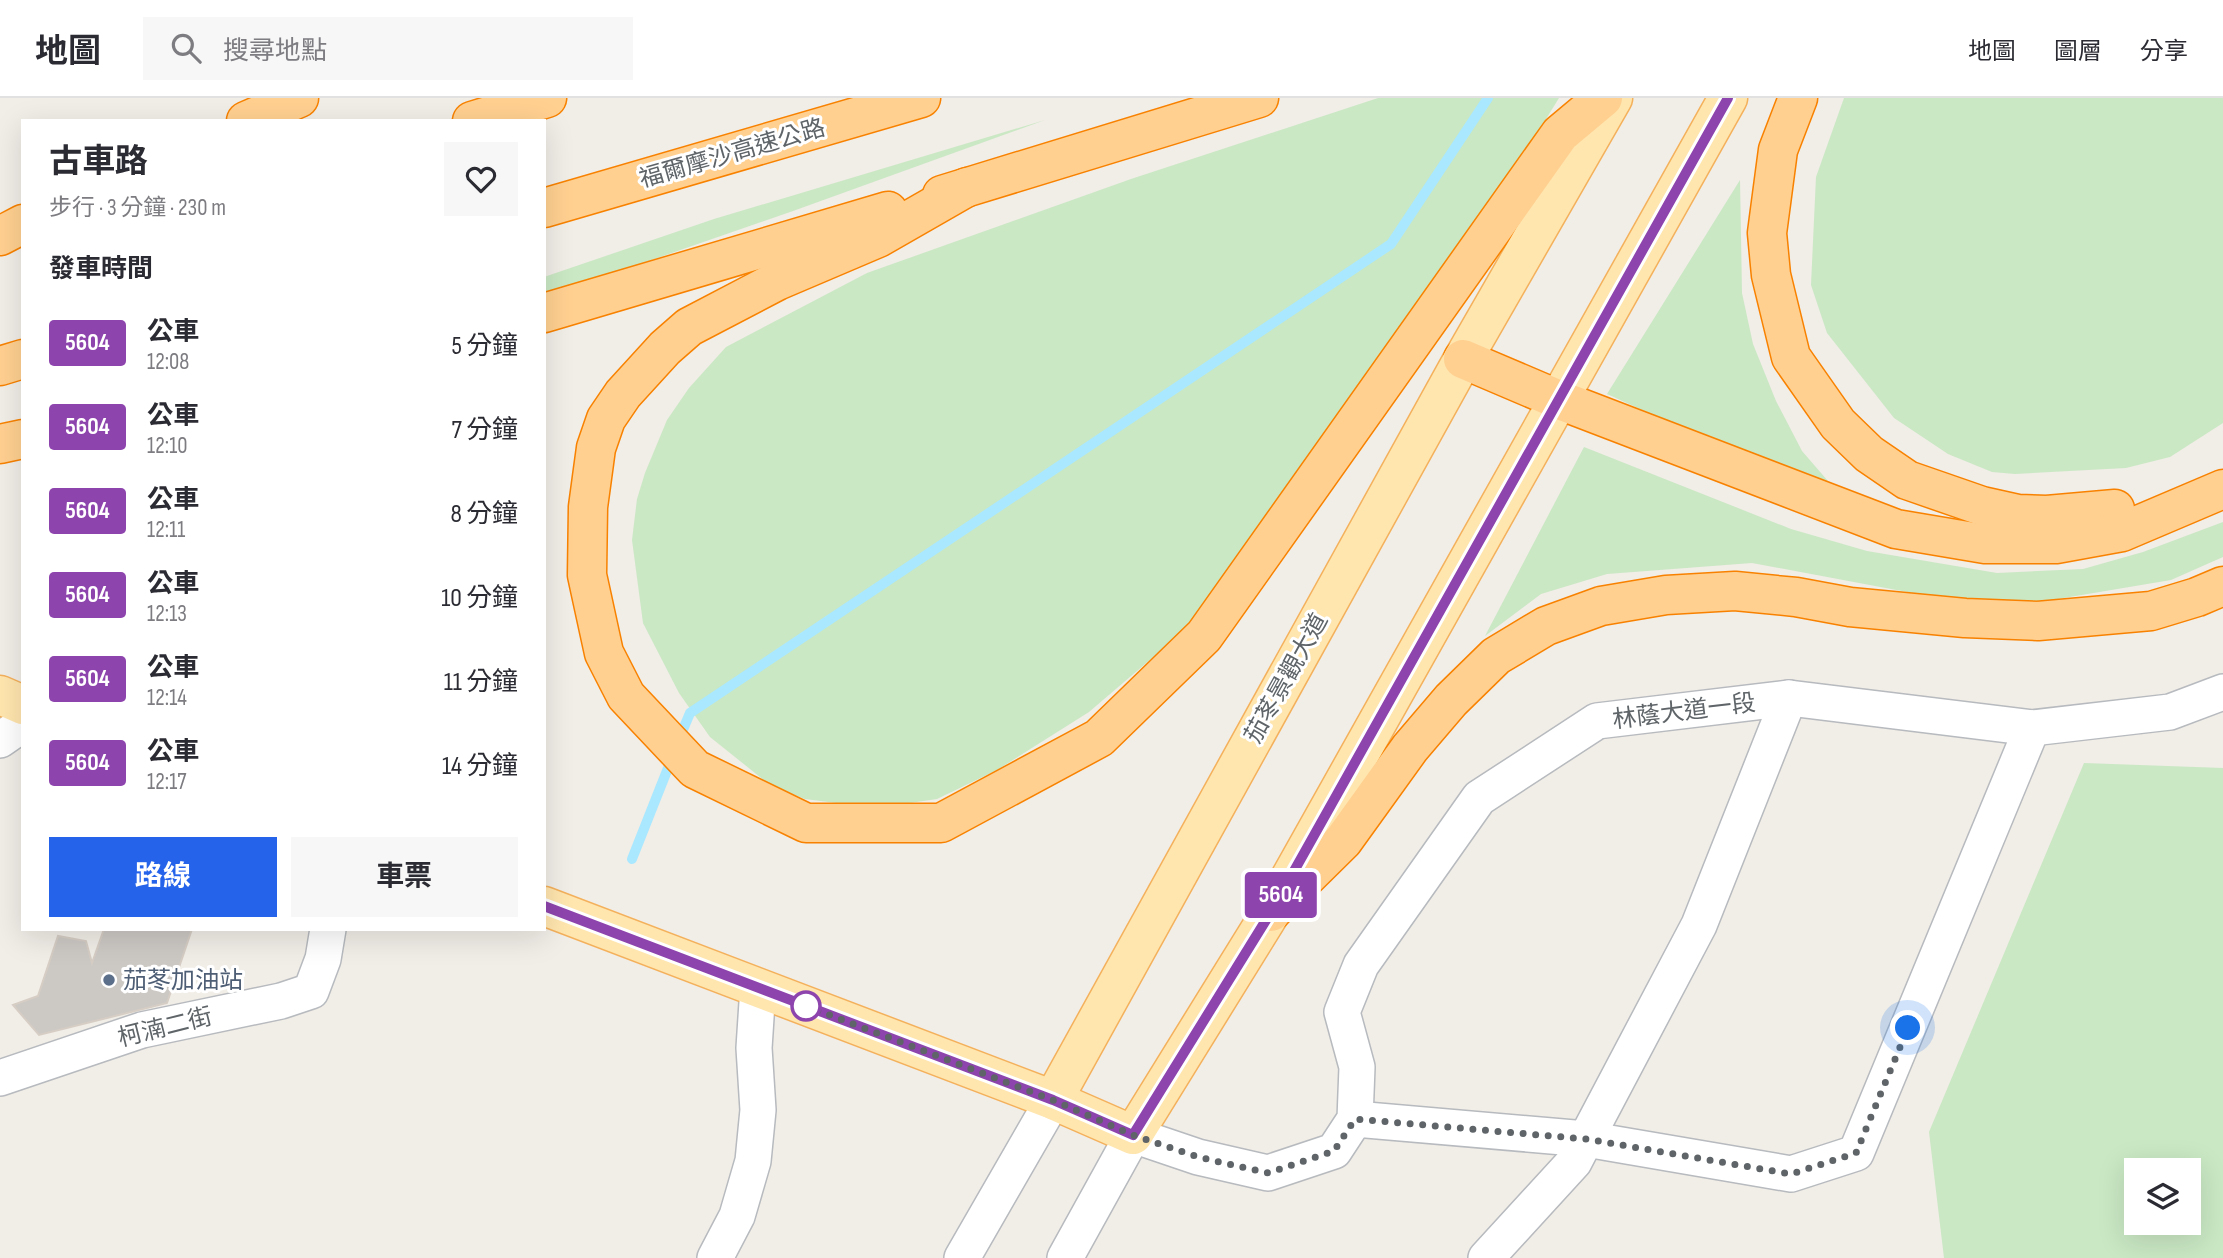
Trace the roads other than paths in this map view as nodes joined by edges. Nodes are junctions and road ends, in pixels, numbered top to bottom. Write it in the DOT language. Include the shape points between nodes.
graph roads {
  1 [pos="299,98"];
  2 [pos="547,98"];
  3 [pos="920,98"];
  4 [pos="1259,98"];
  5 [pos="1603,98"];
  6 [pos="1613,98"];
  7 [pos="1728,98"];
  8 [pos="1798,98"];
  9 [pos="251,119"];
  10 [pos="479,119"];
  11 [pos="967,187"];
  12 [pos="546,207"];
  13 [pos="21,225"];
  14 [pos="0,236"];
  15 [pos="21,257"];
  16 [pos="0,262"];
  17 [pos="546,312"];
  18 [pos="1463,359"];
  19 [pos="21,360"];
  20 [pos="0,366"];
  21 [pos="1557,399"];
  22 [pos="21,439"];
  23 [pos="0,444"];
  24 [pos="2223,488"];
  25 [pos="2223,586"];
  26 [pos="2223,692"];
  27 [pos="0,695"];
  28 [pos="1789,698"];
  29 [pos="21,704"];
  30 [pos="21,725"];
  31 [pos="2032,728"];
  32 [pos="0,740"];
  33 [pos="546,907"];
  34 [pos="1271,912"];
  35 [pos="328,931"];
  36 [pos="758,988"];
  37 [pos="0,1078"];
  38 [pos="1053,1100"];
  39 [pos="1355,1119"];
  40 [pos="1133,1135"];
  41 [pos="1586,1139"];
  42 [pos="715,1258"];
  43 [pos="962,1258"];
  44 [pos="1065,1258"];
  45 [pos="1486,1258"];
  1 -- 9 [label="highway"];
  2 -- 10 [label="highway"];
  3 -- 12 [label="highway, 福爾摩沙高速公路"];
  4 -- 11 [label="highway"];
  5 -- 11 [label="highway" via="1560,134 1204,636 1098,738 940,824 806,824 695,769 626,696 604,653 587,575 586,538 596,448 606,419 641,372 689,327 777,281 878,238"];
  6 -- 18 [label="main road, 茄苳景觀大道"];
  7 -- 21 [label="main road"];
  8 -- 24 [label="highway" via="1778,150 1767,233 1771,275 1791,357 1838,424 1870,454 1907,480 2018,514 2087,513"];
  11 -- 17 [label="highway"];
  13 -- 14 [label="highway"];
  15 -- 16 [label="highway"];
  18 -- 21 [label="highway"];
  18 -- 38 [label="main road, 茄苳景觀大道"];
  19 -- 20 [label="highway"];
  21 -- 24 [label="highway" via="1896,529 1985,544 2056,544 2122,532"];
  21 -- 34 [label="main road"];
  22 -- 23 [label="highway"];
  25 -- 34 [label="highway" via="2151,611 2038,621 1850,607 1735,591 1666,595 1601,606 1546,626 1496,656 1451,699 1410,748 1343,841"];
  26 -- 31 [label="street, 林蔭大道一段" via="2169,712"];
  27 -- 29 [label="main road"];
  28 -- 31 [label="street, 林蔭大道一段"];
  28 -- 39 [label="street, 林蔭大道一段" via="1597,721 1479,798 1361,965 1342,1012 1357,1067"];
  28 -- 41 [label="street" via="1699,925"];
  30 -- 32 [label="street"];
  31 -- 41 [label="street" via="1856,1153 1791,1174"];
  33 -- 36 [label="main road"];
  34 -- 40 [label="main road"];
  35 -- 37 [label="street, 柯湳二街" via="311,991 142,1030"];
  36 -- 38 [label="main road"];
  36 -- 42 [label="street" via="754,1048 758,1110 753,1161 737,1216"];
  38 -- 40 [label="main road"];
  38 -- 43 [label="street, 茄苳景觀大道"];
  39 -- 40 [label="street" via="1334,1151 1268,1173 1198,1157"];
  39 -- 41 [label="street"];
  40 -- 44 [label="street"];
  41 -- 45 [label="street" via="1574,1162"];
}
